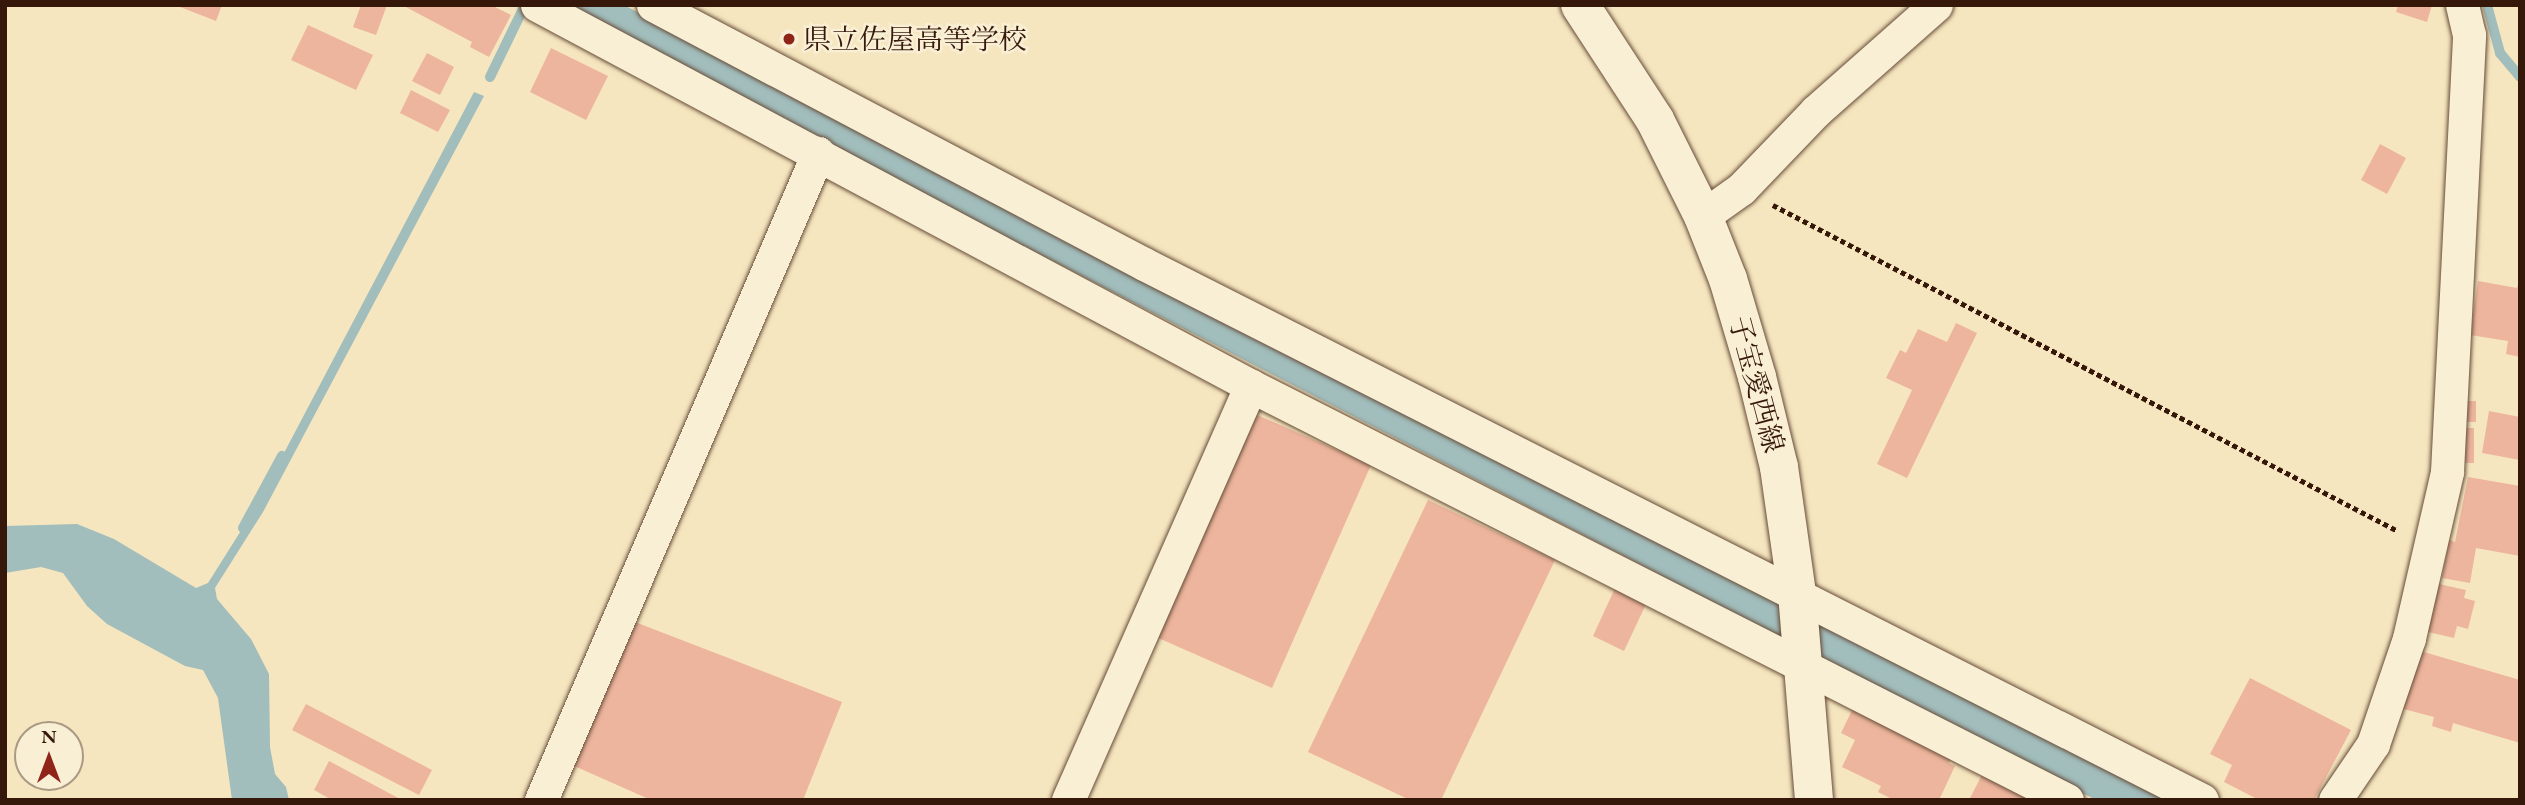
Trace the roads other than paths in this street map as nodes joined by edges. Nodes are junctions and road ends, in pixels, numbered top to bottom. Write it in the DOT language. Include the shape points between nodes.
graph roads {
  1 [pos="537,5"];
  2 [pos="653,5"];
  3 [pos="1580,5"];
  4 [pos="1936,5"];
  5 [pos="2462,5"];
  6 [pos="818,153"];
  7 [pos="1703,216"];
  8 [pos="1251,386"];
  9 [pos="1797,596"];
  10 [pos="1800,658"];
  11 [pos="541,800"];
  12 [pos="1068,800"];
  13 [pos="1814,800"];
  14 [pos="2067,800"];
  15 [pos="2202,800"];
  16 [pos="2335,800"];
  1 -- 6 [label="street"];
  2 -- 9 [label="street" via="1144,264"];
  3 -- 7 [label="main road, 子宝愛西線" via="1655,120"];
  4 -- 7 [label="street" via="1816,111 1741,189"];
  5 -- 16 [label="street" via="2469,35 2447,472 2409,638 2373,744"];
  6 -- 8 [label="street"];
  6 -- 11 [label="street"];
  7 -- 9 [label="main road, 子宝愛西線" via="1728,279 1757,377 1779,467"];
  8 -- 10 [label="street"];
  8 -- 12 [label="street"];
  9 -- 10 [label="main road, 子宝愛西線"];
  9 -- 15 [label="street"];
  10 -- 13 [label="main road, 子宝愛西線"];
  10 -- 14 [label="street"];
}
